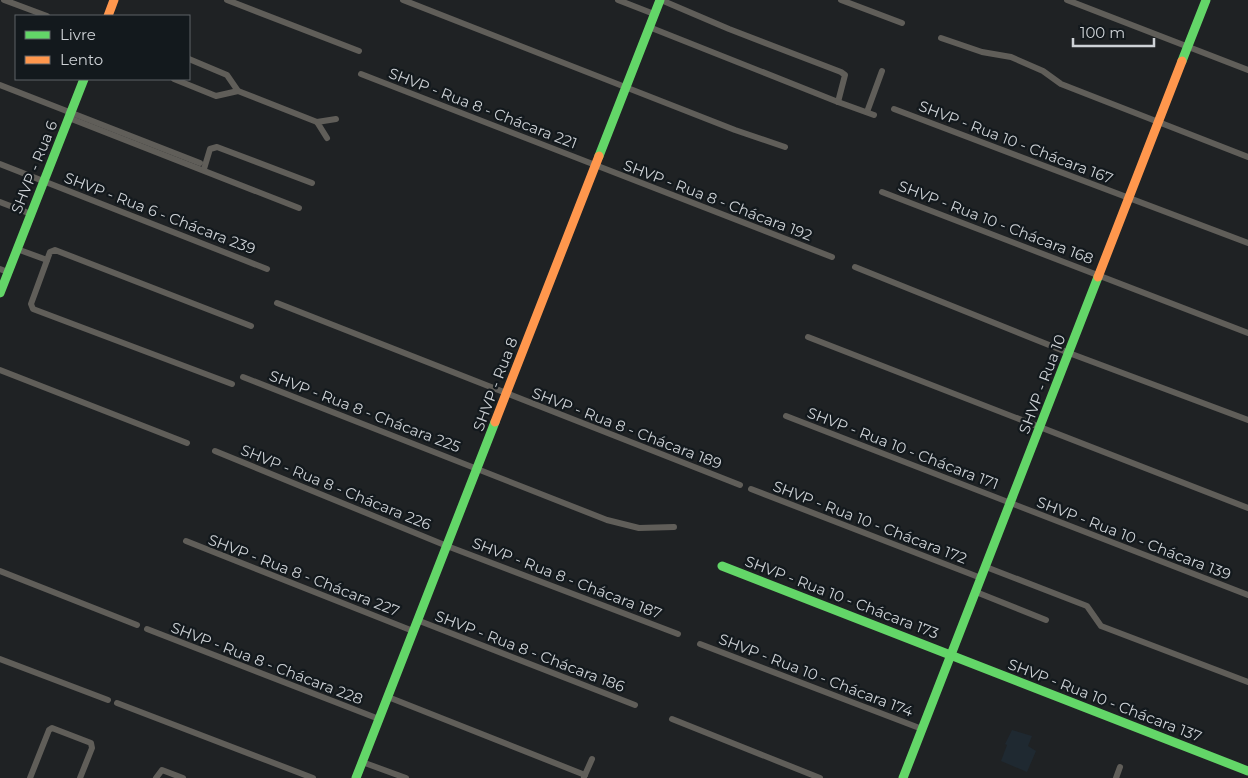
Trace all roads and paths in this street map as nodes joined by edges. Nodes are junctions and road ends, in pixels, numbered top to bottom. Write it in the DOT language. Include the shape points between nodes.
graph roads {
  1 [pos="4,0"];
  2 [pos="114,0"];
  3 [pos="227,0"];
  4 [pos="403,0"];
  5 [pos="618,0"];
  6 [pos="660,0"];
  7 [pos="841,0"];
  8 [pos="1067,0"];
  9 [pos="1206,0"];
  10 [pos="654,14"];
  11 [pos="44,15"];
  12 [pos="108,15"];
  13 [pos="902,23"];
  14 [pos="650,26"];
  15 [pos="941,38"];
  16 [pos="1188,47"];
  17 [pos="359,51"];
  18 [pos="190,59"];
  19 [pos="1248,70"];
  20 [pos="882,71"];
  21 [pos="361,74"];
  22 [pos="84,80"];
  23 [pos="176,80"];
  24 [pos="0,85"];
  25 [pos="626,88"];
  26 [pos="238,91"];
  27 [pos="838,102"];
  28 [pos="894,109"];
  29 [pos="867,112"];
  30 [pos="874,115"];
  31 [pos="70,116"];
  32 [pos="336,119"];
  33 [pos="317,122"];
  34 [pos="1158,123"];
  35 [pos="327,138"];
  36 [pos="785,147"];
  37 [pos="1248,157"];
  38 [pos="0,164"];
  39 [pos="202,166"];
  40 [pos="595,166"];
  41 [pos="44,181"];
  42 [pos="312,183"];
  43 [pos="882,192"];
  44 [pos="1129,198"];
  45 [pos="0,202"];
  46 [pos="299,208"];
  47 [pos="30,214"];
  48 [pos="1248,243"];
  49 [pos="17,249"];
  50 [pos="832,257"];
  51 [pos="47,260"];
  52 [pos="855,267"];
  53 [pos="267,268"];
  54 [pos="4,271"];
  55 [pos="1100,275"];
  56 [pos="0,294"];
  57 [pos="277,303"];
  58 [pos="251,326"];
  59 [pos="1248,333"];
  60 [pos="808,337"];
  61 [pos="1069,353"];
  62 [pos="0,370"];
  63 [pos="243,377"];
  64 [pos="232,384"];
  65 [pos="506,394"];
  66 [pos="786,416"];
  67 [pos="1248,420"];
  68 [pos="1040,426"];
  69 [pos="187,443"];
  70 [pos="215,451"];
  71 [pos="478,468"];
  72 [pos="740,485"];
  73 [pos="750,489"];
  74 [pos="1010,503"];
  75 [pos="1248,508"];
  76 [pos="674,527"];
  77 [pos="186,541"];
  78 [pos="447,546"];
  79 [pos="722,566"];
  80 [pos="986,567"];
  81 [pos="0,571"];
  82 [pos="981,578"];
  83 [pos="976,592"];
  84 [pos="1248,595"];
  85 [pos="417,620"];
  86 [pos="1046,620"];
  87 [pos="137,625"];
  88 [pos="147,629"];
  89 [pos="413,631"];
  90 [pos="678,634"];
  91 [pos="700,644"];
  92 [pos="952,654"];
  93 [pos="0,659"];
  94 [pos="1248,682"];
  95 [pos="388,697"];
  96 [pos="108,700"];
  97 [pos="117,703"];
  98 [pos="635,705"];
  99 [pos="672,718"];
  100 [pos="379,719"];
  101 [pos="922,729"];
  102 [pos="592,759"];
  103 [pos="362,762"];
  104 [pos="1120,767"];
  105 [pos="1248,771"];
  106 [pos="585,777"];
  107 [pos="30,778"];
  108 [pos="80,778"];
  109 [pos="156,778"];
  110 [pos="182,778"];
  111 [pos="312,778"];
  112 [pos="356,778"];
  113 [pos="406,778"];
  114 [pos="820,778"];
  115 [pos="903,778"];
  116 [pos="1116,778"];
  1 -- 11 [label="street"];
  2 -- 12 [label="street"];
  3 -- 17 [label="street"];
  4 -- 25 [label="street"];
  5 -- 10 [label="street"];
  6 -- 10 [label="street, SHVP - Rua 8"];
  6 -- 27 [label="street" via="841,72 845,81"];
  7 -- 13 [label="street"];
  8 -- 16 [label="street"];
  9 -- 16 [label="street, SHVP - Rua 10"];
  10 -- 14 [label="street, SHVP - Rua 8"];
  14 -- 25 [label="street, SHVP - Rua 8"];
  14 -- 27 [label="street"];
  15 -- 34 [label="street" via="982,52 1011,57 1043,71 1061,84"];
  16 -- 19 [label="street"];
  16 -- 34 [label="street, SHVP - Rua 10"];
  18 -- 26 [label="street" via="224,73"];
  20 -- 29 [label="street"];
  21 -- 40 [label="street, SHVP - Rua 8 - Chácara 221"];
  22 -- 31 [label="street, SHVP - Rua 6"];
  23 -- 26 [label="street" via="216,96"];
  24 -- 31 [label="street"];
  25 -- 36 [label="street"];
  25 -- 40 [label="street, SHVP - Rua 8"];
  26 -- 33 [label="street"];
  27 -- 29 [label="street"];
  28 -- 44 [label="street, SHVP - Rua 10 - Chácara 167"];
  29 -- 30 [label="street"];
  31 -- 39 [label="street"];
  31 -- 41 [label="street, SHVP - Rua 6"];
  32 -- 33 [label="street"];
  33 -- 35 [label="street"];
  34 -- 37 [label="street"];
  34 -- 44 [label="street, SHVP - Rua 10"];
  38 -- 41 [label="street, SHVP - Rua 6 - Chácara 239"];
  39 -- 42 [label="street" via="210,149 218,147"];
  39 -- 46 [label="street"];
  40 -- 50 [label="street, SHVP - Rua 8 - Chácara 192"];
  40 -- 65 [label="street, SHVP - Rua 8"];
  41 -- 47 [label="street, SHVP - Rua 6"];
  41 -- 53 [label="street, SHVP - Rua 6 - Chácara 239"];
  43 -- 55 [label="street, SHVP - Rua 10 - Chácara 168"];
  44 -- 48 [label="street, SHVP - Rua 10 - Chácara 167"];
  44 -- 55 [label="street, SHVP - Rua 10"];
  45 -- 47 [label="street"];
  47 -- 49 [label="street, SHVP - Rua 6"];
  49 -- 51 [label="street"];
  49 -- 54 [label="street, SHVP - Rua 6"];
  51 -- 58 [label="street" via="50,252 55,250"];
  51 -- 64 [label="street" via="31,304 33,308"];
  52 -- 61 [label="street"];
  54 -- 56 [label="street, SHVP - Rua 6"];
  55 -- 59 [label="street, SHVP - Rua 10 - Chácara 168"];
  55 -- 61 [label="street, SHVP - Rua 10"];
  57 -- 65 [label="street, SHVP - Rua 8 - Chácara 189"];
  60 -- 68 [label="street"];
  61 -- 67 [label="street"];
  61 -- 68 [label="street, SHVP - Rua 10"];
  62 -- 69 [label="street"];
  63 -- 71 [label="street, SHVP - Rua 8 - Chácara 225"];
  65 -- 71 [label="street, SHVP - Rua 8"];
  65 -- 72 [label="street, SHVP - Rua 8 - Chácara 189"];
  66 -- 74 [label="street, SHVP - Rua 10 - Chácara 171"];
  68 -- 74 [label="street, SHVP - Rua 10"];
  68 -- 75 [label="street"];
  70 -- 78 [label="street, SHVP - Rua 8 - Chácara 226"];
  71 -- 76 [label="street, SHVP - Rua 8 - Chácara 225" via="621,524 639,528"];
  71 -- 78 [label="street, SHVP - Rua 8"];
  73 -- 82 [label="street, SHVP - Rua 10 - Chácara 172"];
  74 -- 80 [label="street, SHVP - Rua 10"];
  74 -- 84 [label="street, SHVP - Rua 10 - Chácara 139"];
  77 -- 89 [label="street, SHVP - Rua 8 - Chácara 227"];
  78 -- 85 [label="street, SHVP - Rua 8"];
  78 -- 90 [label="street, SHVP - Rua 8 - Chácara 187"];
  79 -- 92 [label="street, SHVP - Rua 10 - Chácara 173"];
  80 -- 82 [label="street, SHVP - Rua 10"];
  80 -- 94 [label="street" via="1087,606 1101,626"];
  81 -- 87 [label="street"];
  82 -- 83 [label="street, SHVP - Rua 10"];
  83 -- 86 [label="street"];
  83 -- 92 [label="street, SHVP - Rua 10"];
  85 -- 89 [label="street, SHVP - Rua 8"];
  85 -- 98 [label="street, SHVP - Rua 8 - Chácara 186"];
  88 -- 100 [label="street, SHVP - Rua 8 - Chácara 228"];
  89 -- 95 [label="street, SHVP - Rua 8"];
  91 -- 101 [label="street, SHVP - Rua 10 - Chácara 174"];
  92 -- 101 [label="street, SHVP - Rua 10"];
  92 -- 105 [label="street, SHVP - Rua 10 - Chácara 137"];
  93 -- 96 [label="street"];
  95 -- 100 [label="street, SHVP - Rua 8"];
  95 -- 106 [label="street"];
  97 -- 111 [label="street"];
  99 -- 114 [label="street"];
  100 -- 103 [label="street, SHVP - Rua 8"];
  101 -- 115 [label="street, SHVP - Rua 10"];
  102 -- 106 [label="street"];
  103 -- 112 [label="street, SHVP - Rua 8"];
  103 -- 113 [label="street"];
  104 -- 116 [label="street"];
  107 -- 108 [label="street" via="52,728 91,743"];
  109 -- 110 [label="street" via="162,770"];
}
